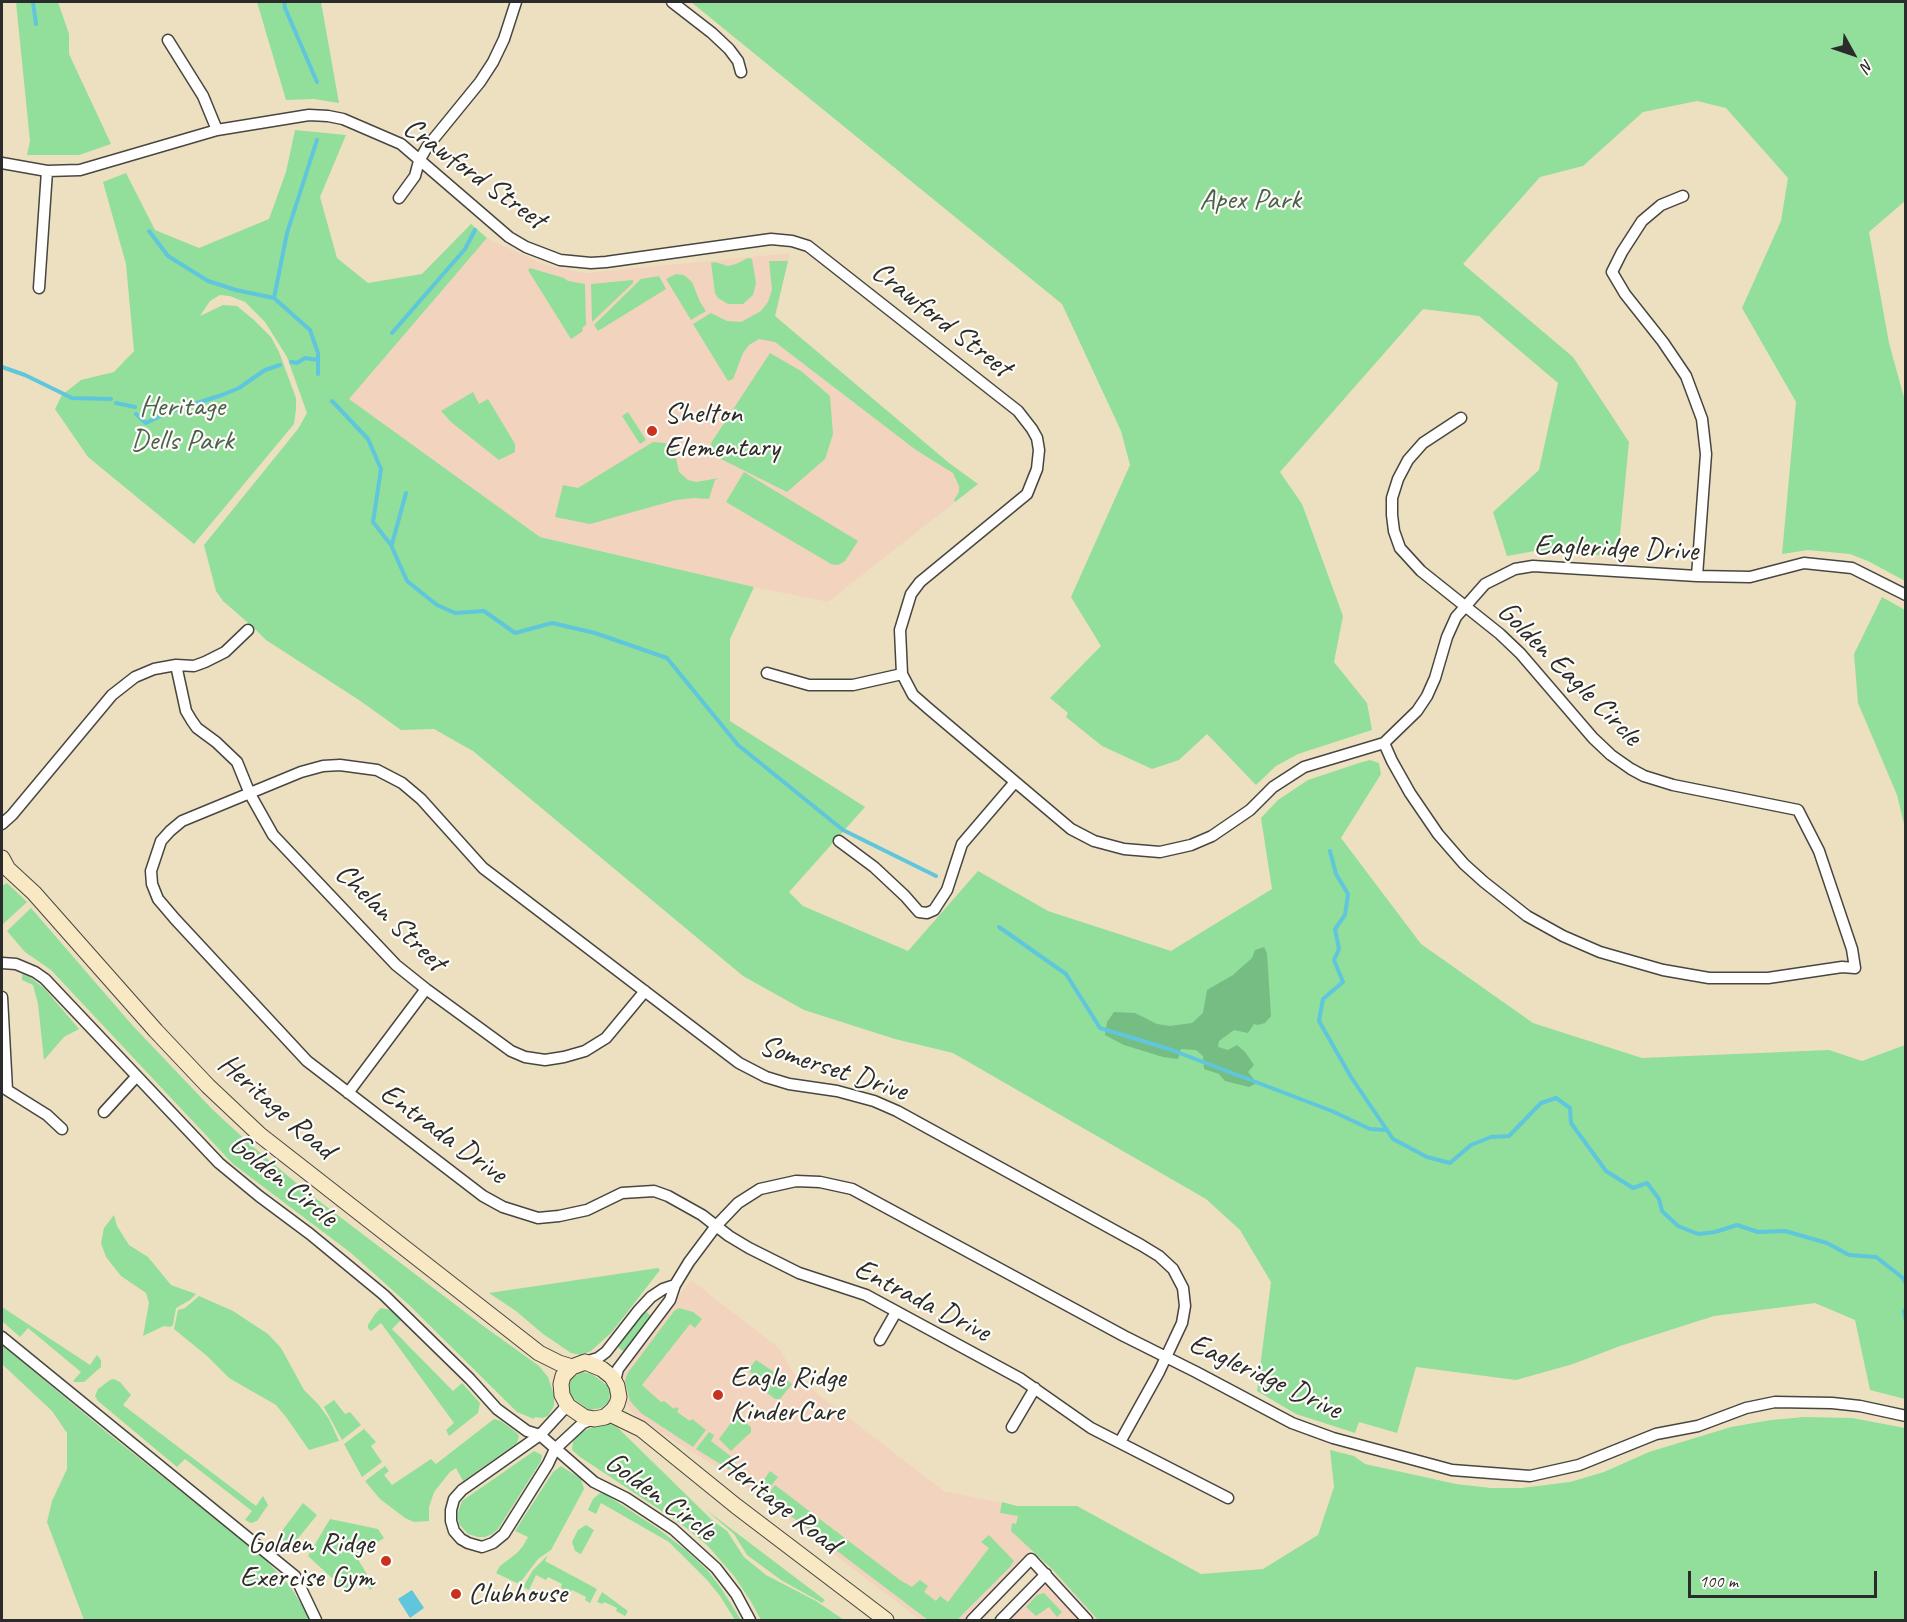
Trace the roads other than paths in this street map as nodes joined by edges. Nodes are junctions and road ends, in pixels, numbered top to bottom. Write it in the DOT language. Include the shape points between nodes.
graph roads {
  1 [pos="516,2"];
  2 [pos="672,2"];
  3 [pos="168,40"];
  4 [pos="741,72"];
  5 [pos="217,130"];
  6 [pos="419,161"];
  7 [pos="2,163"];
  8 [pos="46,171"];
  9 [pos="1683,196"];
  10 [pos="399,198"];
  11 [pos="39,288"];
  12 [pos="1461,418"];
  13 [pos="1697,576"];
  14 [pos="1905,595"];
  15 [pos="1465,607"];
  16 [pos="248,630"];
  17 [pos="176,666"];
  18 [pos="767,674"];
  19 [pos="902,674"];
  20 [pos="1379,745"];
  21 [pos="1015,782"];
  22 [pos="250,794"];
  23 [pos="12,815"];
  24 [pos="2,824"];
  25 [pos="2,833"];
  26 [pos="839,841"];
  27 [pos="4,864"];
  28 [pos="2,963"];
  29 [pos="426,989"];
  30 [pos="645,990"];
  31 [pos="2,997"];
  32 [pos="136,1077"];
  33 [pos="348,1094"];
  34 [pos="104,1112"];
  35 [pos="62,1129"];
  36 [pos="716,1226"];
  37 [pos="675,1285"];
  38 [pos="896,1312"];
  39 [pos="2,1338"];
  40 [pos="880,1340"];
  41 [pos="539,1353"];
  42 [pos="1166,1357"];
  43 [pos="579,1365"];
  44 [pos="561,1381"];
  45 [pos="615,1381"];
  46 [pos="1035,1388"];
  47 [pos="619,1397"];
  48 [pos="566,1404"];
  49 [pos="610,1414"];
  50 [pos="1905,1416"];
  51 [pos="594,1419"];
  52 [pos="1012,1427"];
  53 [pos="641,1430"];
  54 [pos="540,1436"];
  55 [pos="1120,1442"];
  56 [pos="555,1449"];
  57 [pos="1228,1498"];
  58 [pos="1046,1574"];
  59 [pos="316,1620"];
  60 [pos="750,1620"];
  61 [pos="886,1620"];
  62 [pos="972,1620"];
  63 [pos="1001,1620"];
  64 [pos="1087,1620"];
  1 -- 6 [label="street" via="493,62"];
  2 -- 4 [label="street" via="729,49"];
  3 -- 5 [label="street" via="203,96"];
  5 -- 6 [label="street, Crawford Street" via="309,115 328,116 400,144"];
  5 -- 8 [label="street, Crawford Street" via="91,167"];
  6 -- 10 [label="street" via="415,176"];
  6 -- 19 [label="street, Crawford Street" via="509,237 560,260 606,262 771,239 808,246 1018,411 1037,438 1039,460 1032,486 911,594 900,630"];
  7 -- 8 [label="street, Crawford Street"];
  8 -- 11 [label="street"];
  9 -- 13 [label="street" via="1642,221 1612,272 1686,376 1701,419 1706,454"];
  12 -- 15 [label="street" via="1423,443 1408,460 1392,498 1392,515 1400,548"];
  13 -- 14 [label="street, Eagleridge Drive" via="1750,577 1804,563 1852,567"];
  13 -- 15 [label="street, Eagleridge Drive" via="1533,566 1497,576 1479,589"];
  15 -- 20 [label="street, Eagleridge Drive" via="1447,637 1435,678 1418,711"];
  15 -- 20 [label="street, Golden Eagle Circle" via="1520,653 1593,738 1631,769 1673,785 1798,810 1819,851 1855,968 1768,978 1708,978 1600,952 1563,936 1527,916 1464,864 1438,834"];
  16 -- 17 [label="street" via="225,652 194,666"];
  17 -- 22 [label="street, Chelan Street" via="186,711 197,728 237,762"];
  17 -- 23 [label="street" via="135,677 112,695"];
  18 -- 19 [label="street" via="809,685 853,685"];
  19 -- 21 [label="street, Crawford Street" via="913,695"];
  20 -- 21 [label="street, Crawford Street" via="1304,767 1212,837 1160,852 1094,841 1071,829"];
  21 -- 26 [label="street" via="962,844 947,890 927,913 919,912 874,867"];
  22 -- 29 [label="street, Chelan Street" via="273,835 396,965"];
  22 -- 30 [label="street, Somerset Drive" via="323,765 360,766 392,777 421,799 483,868"];
  22 -- 33 [label="street, Entrada Drive" via="182,821 170,831 155,854 152,884 158,899 175,919 307,1061"];
  23 -- 24 [label="street"];
  23 -- 25 [label="street"];
  27 -- 41 [label="main road, Heritage Road" via="156,1031 260,1135"];
  28 -- 32 [label="street, Golden Circle" via="16,964 45,980"];
  29 -- 30 [label="street, Chelan Street" via="511,1051 545,1060 585,1051 606,1038"];
  29 -- 33 [label="street"];
  30 -- 42 [label="street, Somerset Drive" via="753,1072 789,1084 874,1101 1159,1256 1173,1269 1183,1288 1185,1306 1182,1323"];
  31 -- 35 [label="street" via="7,1090"];
  32 -- 34 [label="street"];
  32 -- 54 [label="street, Golden Circle" via="219,1163 384,1295 497,1409"];
  33 -- 36 [label="street, Entrada Drive" via="502,1207 538,1218 559,1216 587,1210 622,1193 654,1191 683,1203"];
  36 -- 37 [label="street, Eagleridge Drive"];
  36 -- 38 [label="street, Entrada Drive" via="799,1273 866,1295"];
  36 -- 42 [label="street, Eagleridge Drive" via="738,1203 773,1185 796,1180 852,1190"];
  37 -- 43 [label="street, Eagleridge Drive" via="651,1297 603,1356"];
  37 -- 45 [label="street, Eagleridge Drive" via="670,1300 618,1369"];
  38 -- 40 [label="street"];
  38 -- 46 [label="street, Entrada Drive"];
  39 -- 59 [label="street" via="295,1576"];
  41 -- 43 [label="main road, Heritage Road" via="559,1363"];
  41 -- 44 [label="main road, Heritage Road"];
  42 -- 50 [label="street, Eagleridge Drive" via="1292,1423 1452,1470 1530,1476 1579,1465 1656,1434 1698,1426 1775,1402 1860,1406"];
  42 -- 55 [label="street, Somerset Drive"];
  43 -- 44 [label="main road" via="566,1371"];
  43 -- 45 [label="main road" via="602,1369"];
  44 -- 48 [label="main road"];
  45 -- 47 [label="main road"];
  46 -- 52 [label="street"];
  46 -- 55 [label="street, Entrada Drive" via="1091,1428"];
  47 -- 49 [label="main road"];
  47 -- 53 [label="main road, Heritage Road"];
  48 -- 51 [label="main road" via="580,1415"];
  48 -- 54 [label="street, Golden Circle"];
  49 -- 51 [label="main road"];
  49 -- 53 [label="main road, Heritage Road"];
  51 -- 56 [label="street, Golden Circle" via="583,1423"];
  53 -- 61 [label="main road, Heritage Road"];
  54 -- 56 [label="street, Golden Circle"];
  54 -- 56 [label="street, Golden Circle" via="454,1499 451,1521 461,1539 482,1547 504,1534"];
  55 -- 57 [label="street, Entrada Drive"];
  56 -- 60 [label="street, Golden Circle" via="594,1482 673,1529 716,1568"];
  58 -- 62 [label="street" via="1031,1559"];
  58 -- 63 [label="street"];
  58 -- 64 [label="street"];
}
